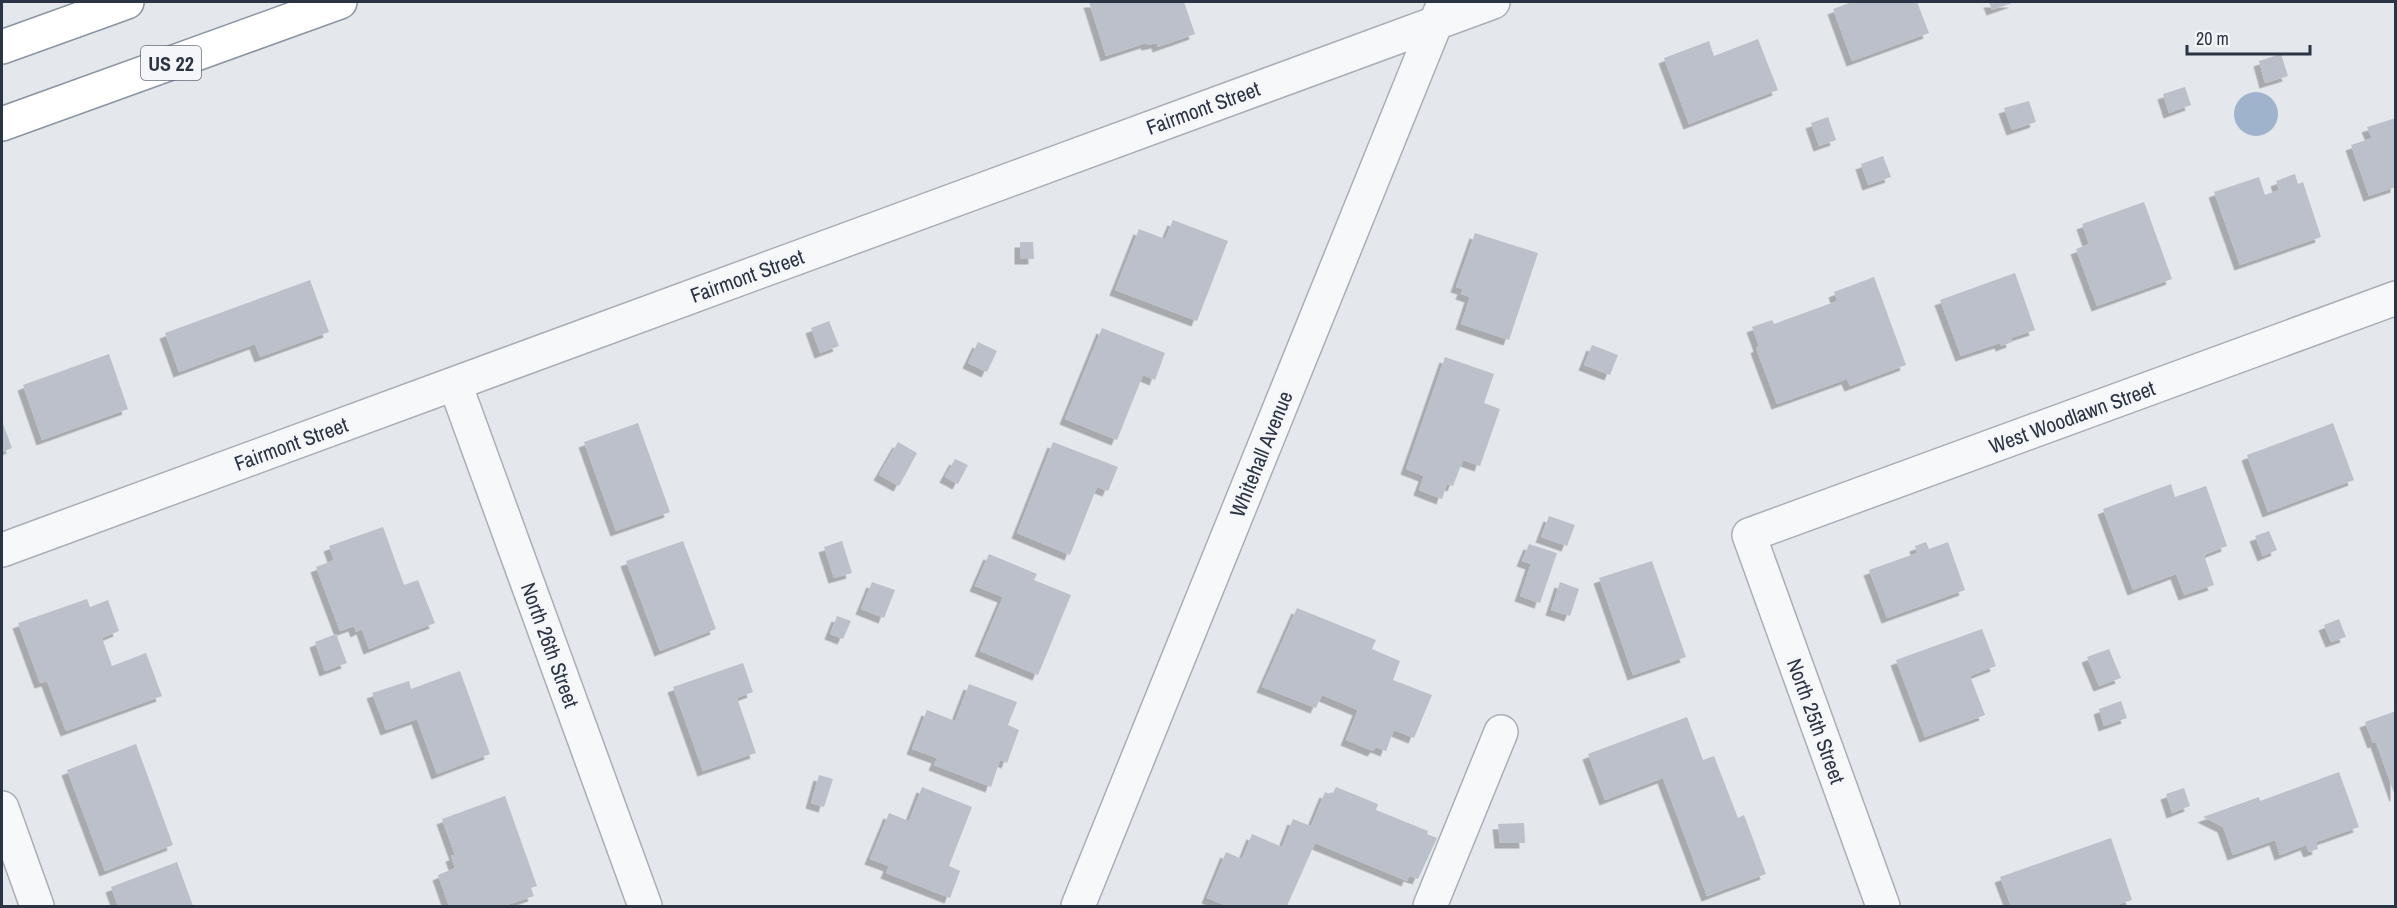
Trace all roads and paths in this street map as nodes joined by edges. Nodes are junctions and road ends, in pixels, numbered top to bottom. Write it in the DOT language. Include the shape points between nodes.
graph roads {
  1 [pos="127,2"];
  2 [pos="340,2"];
  3 [pos="1493,2"];
  4 [pos="1440,12"];
  5 [pos="2,47"];
  6 [pos="2,124"];
  7 [pos="2396,298"];
  8 [pos="455,384"];
  9 [pos="1749,535"];
  10 [pos="2,550"];
  11 [pos="1501,732"];
  12 [pos="2,808"];
  13 [pos="37,906"];
  14 [pos="645,906"];
  15 [pos="1078,906"];
  16 [pos="1430,906"];
  17 [pos="1884,906"];
  1 -- 5 [label="highway"];
  2 -- 6 [label="highway, US 22"];
  3 -- 4 [label="street, Fairmont Street"];
  4 -- 8 [label="street, Fairmont Street"];
  4 -- 15 [label="street, Whitehall Avenue"];
  7 -- 9 [label="street, West Woodlawn Street"];
  8 -- 10 [label="street, Fairmont Street"];
  8 -- 14 [label="street, North 26th Street"];
  9 -- 17 [label="street, North 25th Street"];
  11 -- 16 [label="street"];
  12 -- 13 [label="street"];
}
